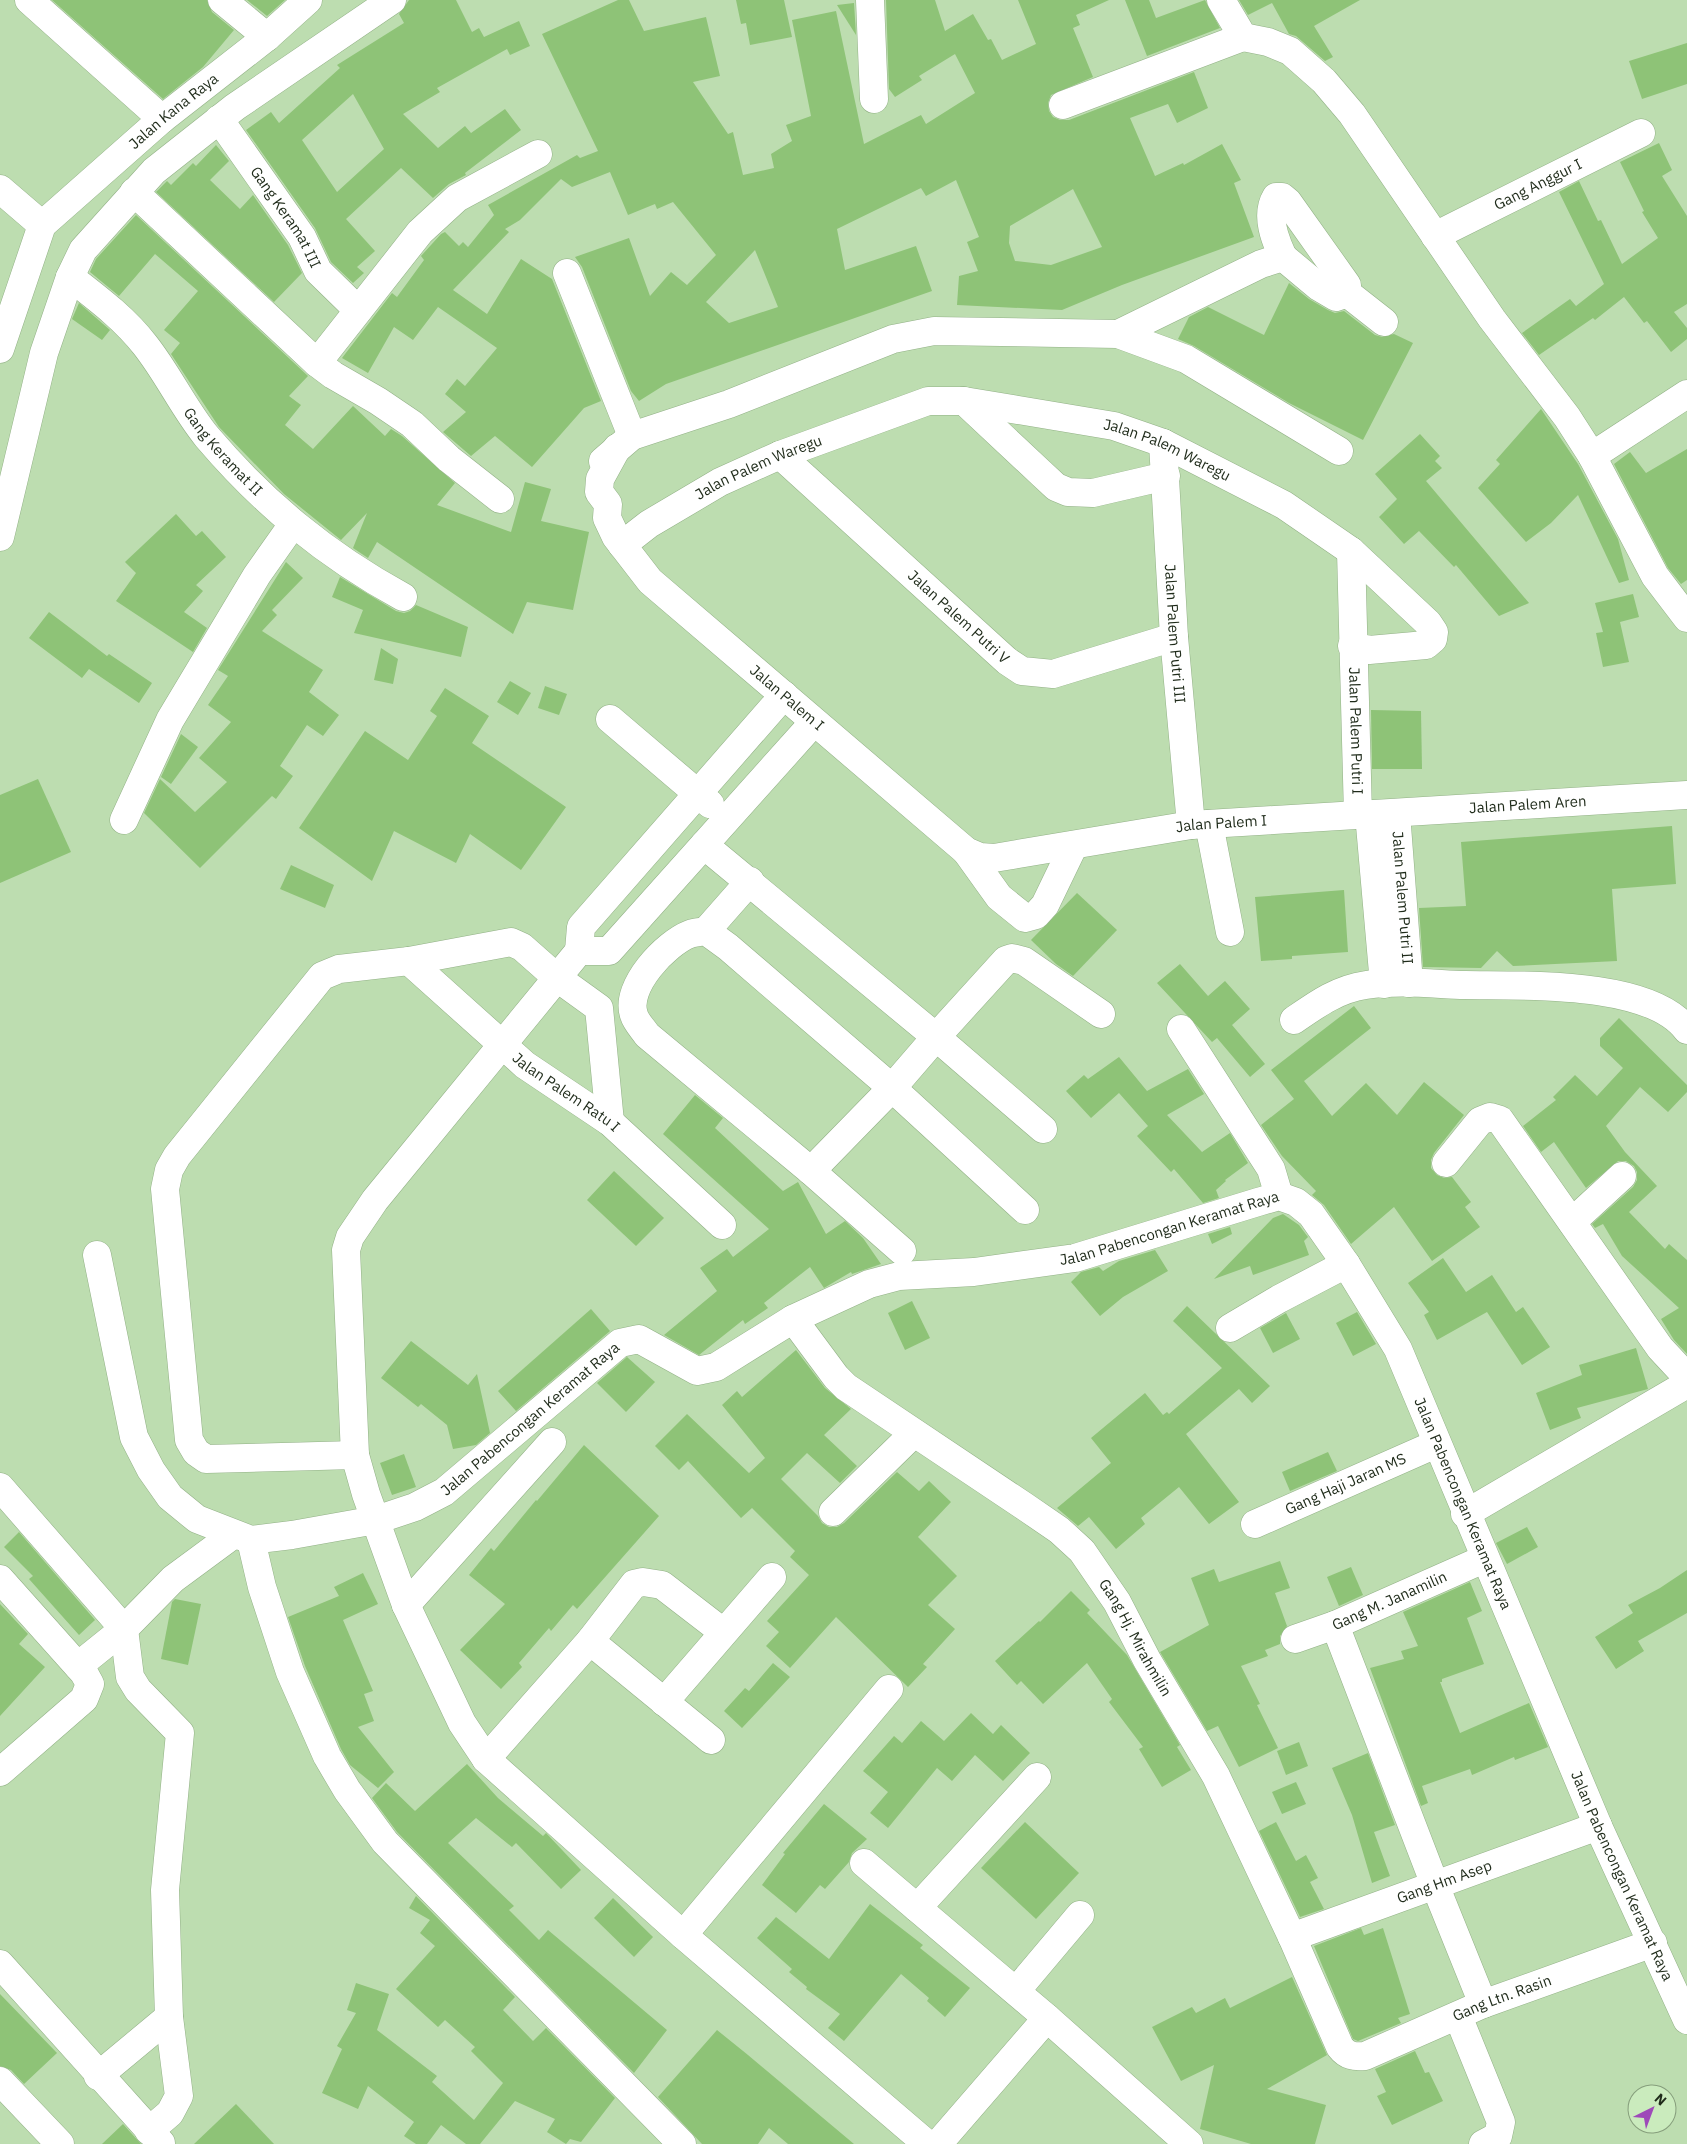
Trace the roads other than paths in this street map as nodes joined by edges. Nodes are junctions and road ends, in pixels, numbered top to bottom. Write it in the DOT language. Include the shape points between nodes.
graph roads {
  1 [pos="29,0"];
  2 [pos="222,0"];
  3 [pos="392,0"];
  4 [pos="870,0"];
  5 [pos="1221,0"];
  6 [pos="306,1"];
  7 [pos="267,37"];
  8 [pos="1243,37"];
  9 [pos="874,98"];
  10 [pos="1063,105"];
  11 [pos="162,119"];
  12 [pos="219,119"];
  13 [pos="1641,133"];
  14 [pos="538,154"];
  15 [pos="0,189"];
  16 [pos="134,192"];
  17 [pos="42,226"];
  18 [pos="1435,236"];
  19 [pos="1283,257"];
  20 [pos="567,273"];
  21 [pos="70,277"];
  22 [pos="1347,293"];
  23 [pos="358,310"];
  24 [pos="1384,322"];
  25 [pos="1118,334"];
  26 [pos="0,349"];
  27 [pos="317,363"];
  28 [pos="964,402"];
  29 [pos="1683,405"];
  30 [pos="624,442"];
  31 [pos="1163,443"];
  32 [pos="1340,451"];
  33 [pos="780,455"];
  34 [pos="1592,456"];
  35 [pos="1166,476"];
  36 [pos="500,499"];
  37 [pos="293,524"];
  38 [pos="614,531"];
  39 [pos="0,537"];
  40 [pos="1351,551"];
  41 [pos="402,598"];
  42 [pos="1687,618"];
  43 [pos="1174,637"];
  44 [pos="1352,646"];
  45 [pos="784,695"];
  46 [pos="610,719"];
  47 [pos="814,722"];
  48 [pos="697,793"];
  49 [pos="1687,795"];
  50 [pos="1374,814"];
  51 [pos="728,818"];
  52 [pos="124,820"];
  53 [pos="1200,825"];
  54 [pos="1074,845"];
  55 [pos="704,846"];
  56 [pos="966,851"];
  57 [pos="627,875"];
  58 [pos="750,882"];
  59 [pos="656,899"];
  60 [pos="706,931"];
  61 [pos="1230,932"];
  62 [pos="579,951"];
  63 [pos="409,961"];
  64 [pos="556,977"];
  65 [pos="1396,984"];
  66 [pos="1101,1014"];
  67 [pos="1294,1020"];
  68 [pos="1181,1029"];
  69 [pos="1687,1030"];
  70 [pos="936,1037"];
  71 [pos="504,1045"];
  72 [pos="892,1088"];
  73 [pos="610,1122"];
  74 [pos="1043,1129"];
  75 [pos="1446,1163"];
  76 [pos="811,1171"];
  77 [pos="1622,1176"];
  78 [pos="1279,1196"];
  79 [pos="1025,1210"];
  80 [pos="1572,1222"];
  81 [pos="722,1225"];
  82 [pos="902,1251"];
  83 [pos="97,1255"];
  84 [pos="1346,1264"];
  85 [pos="793,1319"];
  86 [pos="1230,1328"];
  87 [pos="1687,1376"];
  88 [pos="1687,1384"];
  89 [pos="914,1433"];
  90 [pos="552,1442"];
  91 [pos="1436,1444"];
  92 [pos="355,1454"];
  93 [pos="0,1488"];
  94 [pos="833,1512"];
  95 [pos="1465,1514"];
  96 [pos="376,1520"];
  97 [pos="1255,1524"];
  98 [pos="233,1541"];
  99 [pos="1484,1559"];
  100 [pos="772,1577"];
  101 [pos="3,1588"];
  102 [pos="406,1604"];
  103 [pos="1334,1625"];
  104 [pos="124,1629"];
  105 [pos="723,1632"];
  106 [pos="1294,1638"];
  107 [pos="590,1642"];
  108 [pos="78,1666"];
  109 [pos="889,1689"];
  110 [pos="664,1702"];
  111 [pos="711,1740"];
  112 [pos="486,1759"];
  113 [pos="0,1772"];
  114 [pos="1037,1778"];
  115 [pos="1598,1826"];
  116 [pos="864,1863"];
  117 [pos="1435,1885"];
  118 [pos="917,1908"];
  119 [pos="1080,1915"];
  120 [pos="683,1935"];
  121 [pos="1292,1937"];
  122 [pos="1653,1943"];
  123 [pos="0,1964"];
  124 [pos="1016,1992"];
  125 [pos="1484,2004"];
  126 [pos="1458,2016"];
  127 [pos="169,2017"];
  128 [pos="1047,2018"];
  129 [pos="1687,2020"];
  130 [pos="1355,2057"];
  131 [pos="98,2076"];
  132 [pos="0,2081"];
  133 [pos="155,2137"];
  134 [pos="60,2144"];
  135 [pos="682,2144"];
  136 [pos="927,2144"];
  137 [pos="938,2144"];
  138 [pos="1190,2144"];
  139 [pos="1483,2144"];
  1 -- 11 [label="street"];
  2 -- 7 [label="street"];
  3 -- 12 [label="street"];
  4 -- 9 [label="street"];
  5 -- 8 [label="street"];
  6 -- 7 [label="street, Jalan Kana Raya"];
  7 -- 11 [label="street, Jalan Kana Raya"];
  8 -- 10 [label="street"];
  8 -- 18 [label="street" via="1290,51 1324,81 1352,114"];
  11 -- 17 [label="street, Jalan Kana Raya"];
  12 -- 16 [label="street" via="154,171"];
  12 -- 23 [label="street, Gang Keramat III" via="302,237 318,271"];
  13 -- 18 [label="street, Gang Anggur I"];
  14 -- 23 [label="street" via="457,198 420,232"];
  15 -- 17 [label="street"];
  16 -- 21 [label="street" via="83,250"];
  16 -- 27 [label="street"];
  17 -- 26 [label="street"];
  18 -- 34 [label="street" via="1492,319 1567,416"];
  19 -- 22 [label="street" via="1336,297"];
  19 -- 22 [label="street" via="1272,222 1272,203 1276,197 1288,202 1347,286"];
  19 -- 25 [label="street" via="1261,264"];
  20 -- 30 [label="street"];
  21 -- 37 [label="street, Gang Keramat II" via="120,317 146,346 206,435 263,498"];
  21 -- 39 [label="street" via="44,353"];
  22 -- 24 [label="street"];
  23 -- 27 [label="street"];
  25 -- 30 [label="street" via="934,331 893,339"];
  25 -- 32 [label="street" via="1186,359"];
  27 -- 36 [label="street" via="332,376 412,424"];
  28 -- 31 [label="street, Jalan Palem Waregu" via="1114,426"];
  28 -- 33 [label="street, Jalan Palem Waregu" via="928,401"];
  28 -- 35 [label="street, Jalan Palem Waregu" via="1056,487 1068,492 1093,493"];
  29 -- 34 [label="street"];
  30 -- 38 [label="street, Jalan Palem I" via="592,473 586,491 589,505"];
  31 -- 35 [label="street, Jalan Palem Putri III"];
  31 -- 40 [label="street, Jalan Palem Waregu" via="1284,504"];
  33 -- 38 [label="street, Jalan Palem Waregu" via="720,482 649,524"];
  33 -- 43 [label="street, Jalan Palem Putri V" via="1007,661 1022,671 1053,674"];
  34 -- 42 [label="street" via="1655,576"];
  35 -- 43 [label="street, Jalan Palem Putri III"];
  37 -- 41 [label="street, Gang Keramat II"];
  37 -- 52 [label="street" via="257,575 170,720"];
  38 -- 45 [label="street, Jalan Palem I" via="650,580"];
  40 -- 44 [label="street, Jalan Palem Putri I"];
  40 -- 44 [label="street, Jalan Palem Putri I" via="1434,632 1430,644 1426,645 1369,650"];
  43 -- 53 [label="street, Jalan Palem Putri III"];
  44 -- 50 [label="street, Jalan Palem Putri I"];
  45 -- 47 [label="street, Jalan Palem I"];
  45 -- 48 [label="street"];
  46 -- 48 [label="street"];
  47 -- 51 [label="street"];
  47 -- 56 [label="street, Jalan Palem I"];
  48 -- 51 [label="street"];
  48 -- 57 [label="street"];
  49 -- 50 [label="street, Jalan Palem Aren"];
  50 -- 53 [label="street, Jalan Palem I"];
  50 -- 65 [label="street, Jalan Palem Putri II"];
  51 -- 55 [label="street"];
  53 -- 54 [label="street, Jalan Palem I"];
  53 -- 61 [label="street, Jalan Palem Putri III"];
  54 -- 56 [label="street, Jalan Palem I" via="994,858"];
  54 -- 56 [label="street, Jalan Palem I" via="1045,905 1036,915 1025,918 999,897"];
  55 -- 58 [label="street"];
  55 -- 59 [label="street"];
  57 -- 59 [label="street"];
  57 -- 62 [label="street" via="581,927"];
  58 -- 60 [label="street"];
  58 -- 70 [label="street"];
  59 -- 62 [label="street" via="609,950"];
  60 -- 72 [label="street"];
  60 -- 76 [label="street" via="690,934 666,950 639,980 633,998 634,1015 647,1034"];
  62 -- 64 [label="street"];
  63 -- 64 [label="street" via="511,942 522,947"];
  63 -- 71 [label="street, Jalan Palem Ratu I"];
  63 -- 92 [label="street" via="339,970 322,976 177,1156 169,1170 165,1189 189,1440 196,1452 206,1459"];
  64 -- 71 [label="street"];
  64 -- 73 [label="street" via="599,1008"];
  65 -- 67 [label="street" via="1366,985 1333,995"];
  65 -- 69 [label="street" via="1555,987 1607,992 1652,1004 1669,1013"];
  66 -- 70 [label="street" via="1024,961 1012,958 1006,960"];
  68 -- 78 [label="street" via="1271,1169"];
  70 -- 72 [label="street"];
  70 -- 74 [label="street"];
  71 -- 73 [label="street, Jalan Palem Ratu I" via="525,1065"];
  71 -- 92 [label="street" via="375,1200 350,1237 346,1250"];
  72 -- 76 [label="street"];
  72 -- 79 [label="street"];
  73 -- 81 [label="street, Jalan Palem Ratu I"];
  75 -- 80 [label="street" via="1480,1121 1495,1118 1504,1125"];
  76 -- 82 [label="street"];
  77 -- 80 [label="street"];
  78 -- 84 [label="street, Jalan Pabencongan Keramat Raya" via="1296,1202 1311,1214"];
  78 -- 85 [label="street, Jalan Pabencongan Keramat Raya" via="1075,1258 974,1272 899,1276 876,1282"];
  80 -- 87 [label="street" via="1660,1348"];
  83 -- 98 [label="street" via="134,1437 170,1497 197,1519"];
  84 -- 86 [label="street" via="1279,1298"];
  84 -- 91 [label="street, Jalan Pabencongan Keramat Raya" via="1398,1349"];
  85 -- 89 [label="street, Gang Hj. Mirahmilin" via="846,1387"];
  85 -- 96 [label="street, Jalan Pabencongan Keramat Raya" via="706,1370 697,1371 639,1338 620,1343 444,1492 415,1507"];
  88 -- 95 [label="street"];
  89 -- 94 [label="street"];
  89 -- 121 [label="street, Gang Hj. Mirahmilin" via="1059,1530 1088,1559 1117,1602 1147,1660 1216,1776"];
  90 -- 102 [label="street"];
  91 -- 95 [label="street, Jalan Pabencongan Keramat Raya"];
  91 -- 97 [label="street, Gang Haji Jaran MS"];
  92 -- 96 [label="street"];
  93 -- 104 [label="street"];
  95 -- 99 [label="street, Jalan Pabencongan Keramat Raya"];
  96 -- 98 [label="street, Jalan Pabencongan Keramat Raya" via="292,1536"];
  96 -- 102 [label="street"];
  98 -- 104 [label="street" via="188,1566"];
  98 -- 135 [label="street" via="262,1587 290,1672 327,1756 385,1842"];
  99 -- 103 [label="street, Gang M. Janamilin"];
  99 -- 115 [label="street, Jalan Pabencongan Keramat Raya"];
  100 -- 105 [label="street"];
  101 -- 108 [label="street"];
  102 -- 112 [label="street" via="462,1723"];
  103 -- 106 [label="street, Gang M. Janamilin"];
  103 -- 117 [label="street"];
  104 -- 108 [label="street"];
  104 -- 127 [label="street" via="130,1677 138,1690 180,1734 165,1890"];
  105 -- 107 [label="street" via="662,1585 644,1582 634,1584"];
  105 -- 110 [label="street"];
  107 -- 110 [label="street"];
  107 -- 112 [label="street"];
  108 -- 113 [label="street" via="90,1684 84,1699"];
  109 -- 120 [label="street"];
  110 -- 111 [label="street"];
  112 -- 120 [label="street"];
  114 -- 118 [label="street"];
  115 -- 117 [label="street, Gang Hm Asep"];
  115 -- 122 [label="street, Jalan Pabencongan Keramat Raya"];
  116 -- 118 [label="street"];
  117 -- 121 [label="street, Gang Hm Asep"];
  117 -- 125 [label="street"];
  118 -- 124 [label="street"];
  119 -- 124 [label="street"];
  120 -- 136 [label="street"];
  121 -- 130 [label="street, Gang Hj. Mirahmilin" via="1340,2047"];
  122 -- 125 [label="street, Gang Ltn. Rasin"];
  122 -- 129 [label="street, Jalan Pabencongan Keramat Raya"];
  123 -- 131 [label="street"];
  124 -- 128 [label="street"];
  125 -- 126 [label="street, Gang Ltn. Rasin"];
  126 -- 130 [label="street, Gang Ltn. Rasin" via="1365,2056"];
  126 -- 139 [label="street" via="1501,2122 1498,2136"];
  127 -- 131 [label="street"];
  127 -- 133 [label="street" via="179,2096"];
  128 -- 137 [label="street"];
  128 -- 138 [label="street"];
  131 -- 133 [label="street"];
  132 -- 134 [label="street"];
}
